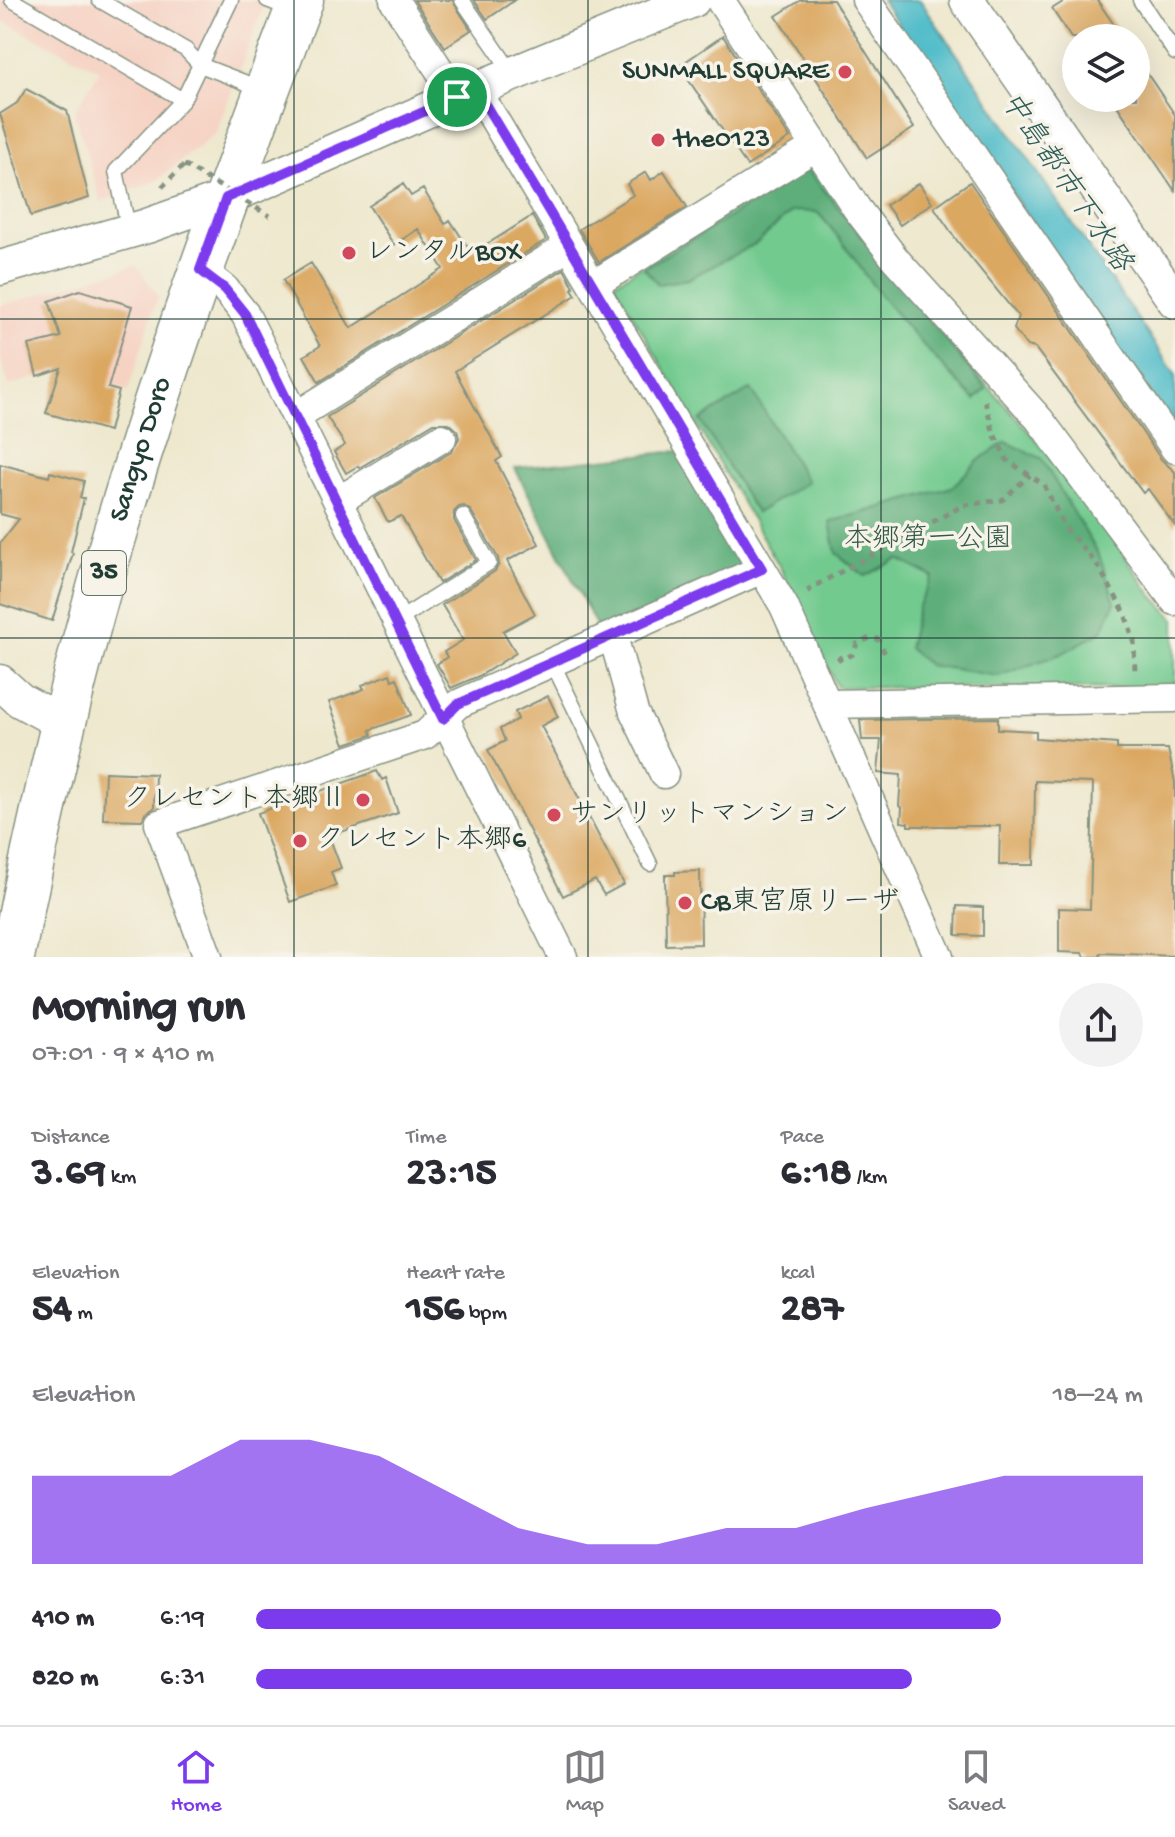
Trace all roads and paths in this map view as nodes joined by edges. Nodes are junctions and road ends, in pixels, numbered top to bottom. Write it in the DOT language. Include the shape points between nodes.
graph roads {
  1 [pos="12,0"];
  2 [pos="99,0"];
  3 [pos="231,0"];
  4 [pos="394,0"];
  5 [pos="462,0"];
  6 [pos="693,0"];
  7 [pos="720,0"];
  8 [pos="866,0"];
  9 [pos="967,0"];
  10 [pos="1140,0"];
  11 [pos="288,4"];
  12 [pos="641,10"];
  13 [pos="1175,53"];
  14 [pos="200,65"];
  15 [pos="513,74"];
  16 [pos="266,91"];
  17 [pos="466,93"];
  18 [pos="183,100"];
  19 [pos="815,147"];
  20 [pos="149,192"];
  21 [pos="226,198"];
  22 [pos="270,216"];
  23 [pos="129,231"];
  24 [pos="569,246"];
  25 [pos="0,268"];
  26 [pos="200,270"];
  27 [pos="593,285"];
  28 [pos="1175,301"];
  29 [pos="296,416"];
  30 [pos="442,438"];
  31 [pos="1175,449"];
  32 [pos="1007,460"];
  33 [pos="1030,475"];
  34 [pos="338,501"];
  35 [pos="463,516"];
  36 [pos="762,569"];
  37 [pos="815,601"];
  38 [pos="1175,601"];
  39 [pos="397,621"];
  40 [pos="613,636"];
  41 [pos="836,651"];
  42 [pos="887,658"];
  43 [pos="552,662"];
  44 [pos="0,682"];
  45 [pos="1135,698"];
  46 [pos="1175,698"];
  47 [pos="827,704"];
  48 [pos="443,719"];
  49 [pos="64,724"];
  50 [pos="664,774"];
  51 [pos="650,864"];
  52 [pos="12,957"];
  53 [pos="208,957"];
  54 [pos="563,957"];
  55 [pos="939,957"];
  1 -- 18 [label="lane"];
  2 -- 14 [label="lane" via="186,50"];
  3 -- 14 [label="lane"];
  4 -- 17 [label="street"];
  5 -- 15 [label="lane"];
  6 -- 12 [label="street"];
  7 -- 19 [label="street"];
  8 -- 31 [label="street"];
  9 -- 28 [label="street"];
  10 -- 13 [label="lane"];
  11 -- 16 [label="main road, Sangyo Doro / 35"];
  12 -- 15 [label="street"];
  14 -- 16 [label="lane"];
  14 -- 18 [label="lane"];
  15 -- 17 [label="street"];
  16 -- 21 [label="main road, Sangyo Doro / 35"];
  17 -- 21 [label="street"];
  17 -- 24 [label="street"];
  18 -- 23 [label="lane" via="116,171"];
  19 -- 27 [label="street"];
  19 -- 38 [label="street" via="864,205 896,260 1039,419"];
  20 -- 22 [label="path, bridge" via="161,188 184,165"];
  21 -- 23 [label="street"];
  21 -- 26 [label="main road, Sangyo Doro / 35"];
  23 -- 25 [label="street"];
  24 -- 27 [label="street"];
  24 -- 29 [label="street"];
  26 -- 29 [label="street" via="245,314"];
  26 -- 49 [label="main road, Sangyo Doro / 35" via="117,526"];
  27 -- 36 [label="street"];
  29 -- 34 [label="street"];
  30 -- 34 [label="street"];
  32 -- 33 [label="path"];
  33 -- 37 [label="path" via="1002,500 964,505 809,589"];
  33 -- 45 [label="path" via="1044,485 1065,528 1096,563 1124,611 1134,641"];
  34 -- 39 [label="street"];
  35 -- 39 [label="lane" via="489,563"];
  36 -- 40 [label="street"];
  36 -- 47 [label="street"];
  39 -- 48 [label="street"];
  40 -- 43 [label="street"];
  40 -- 50 [label="street" via="634,712"];
  41 -- 42 [label="path" via="840,659 852,655 857,644 878,639"];
  43 -- 48 [label="street" via="458,704"];
  43 -- 51 [label="lane"];
  44 -- 49 [label="street" via="20,700"];
  45 -- 46 [label="street"];
  45 -- 47 [label="street"];
  47 -- 55 [label="street"];
  48 -- 53 [label="street" via="425,735 159,824"];
  48 -- 54 [label="street"];
  49 -- 52 [label="main road, Sangyo Doro / 35"];
}
